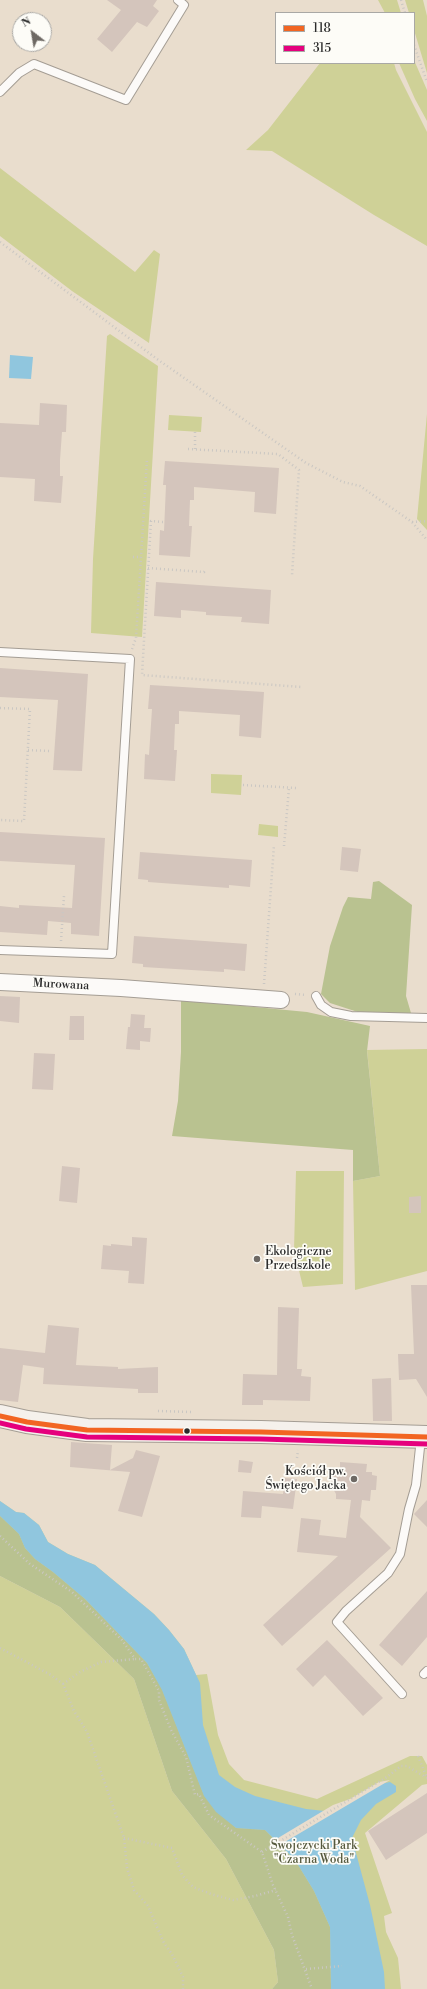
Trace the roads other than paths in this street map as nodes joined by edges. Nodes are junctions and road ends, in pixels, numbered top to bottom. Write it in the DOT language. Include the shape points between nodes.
graph roads {
  1 [pos="178,0"];
  2 [pos="0,92"];
  3 [pos="0,652"];
  4 [pos="0,950"];
  5 [pos="0,982"];
  6 [pos="316,996"];
  7 [pos="281,1000"];
  8 [pos="427,1018"];
  9 [pos="0,1416"];
  10 [pos="424,1437"];
  11 [pos="402,1694"];
  1 -- 2 [label="lane" via="184,5 126,100 34,64 19,73"];
  3 -- 4 [label="lane" via="130,659 112,954"];
  5 -- 7 [label="street, Murowana"];
  6 -- 8 [label="lane" via="321,1005 331,1012 351,1016"];
  9 -- 10 [label="street" via="87,1430"];
  10 -- 11 [label="lane" via="400,1554 388,1573 337,1622"];
}
